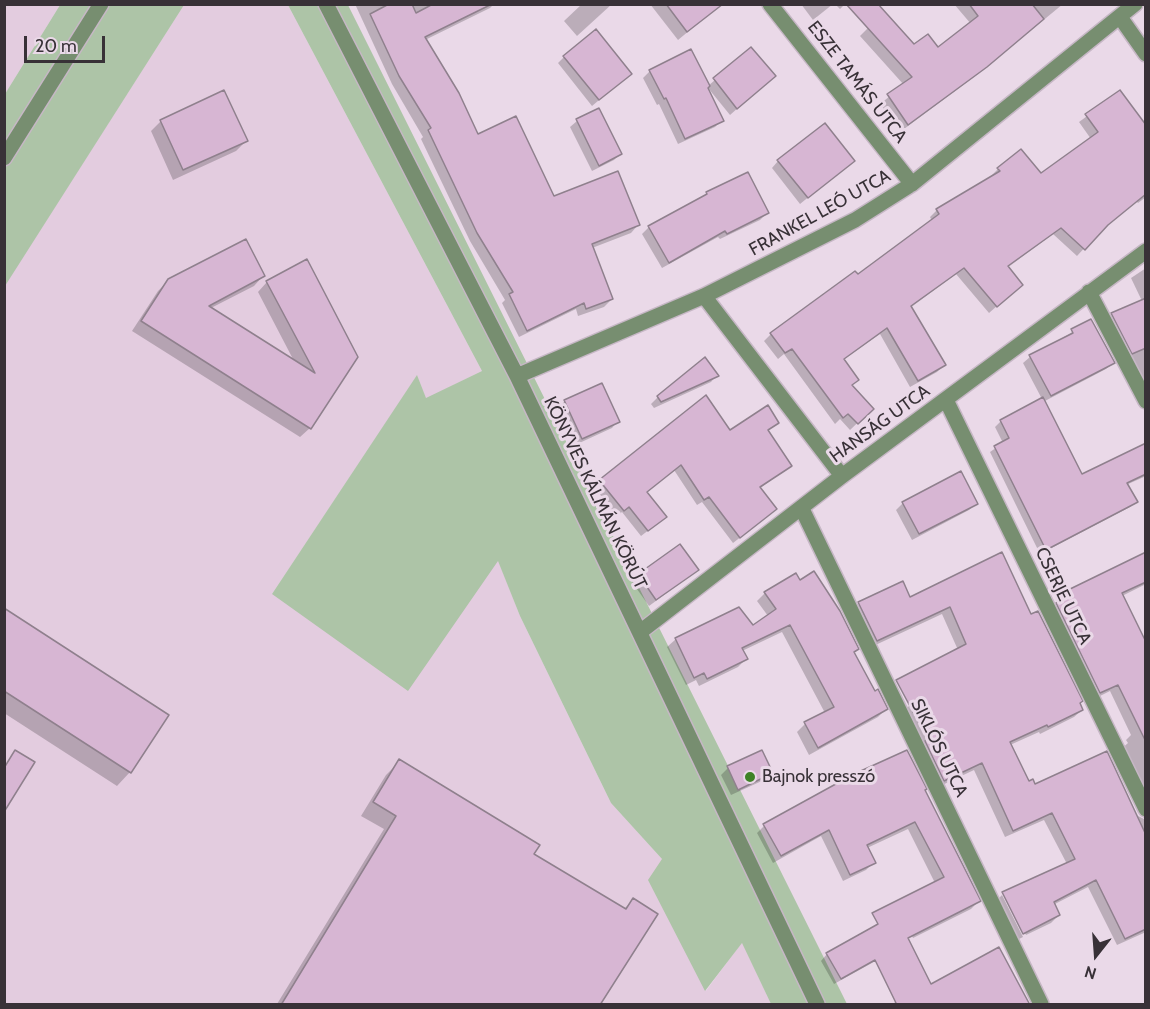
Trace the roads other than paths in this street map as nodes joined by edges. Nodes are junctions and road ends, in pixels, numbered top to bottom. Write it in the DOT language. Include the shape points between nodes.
graph roads {
  1 [pos="101,4"];
  2 [pos="326,4"];
  3 [pos="770,4"];
  4 [pos="1135,4"];
  5 [pos="1120,18"];
  6 [pos="1146,54"];
  7 [pos="4,158"];
  8 [pos="912,184"];
  9 [pos="1146,251"];
  10 [pos="1089,292"];
  11 [pos="704,296"];
  12 [pos="517,376"];
  13 [pos="946,400"];
  14 [pos="1146,402"];
  15 [pos="842,476"];
  16 [pos="802,509"];
  17 [pos="640,632"];
  18 [pos="1146,809"];
  19 [pos="817,1005"];
  20 [pos="1041,1005"];
  1 -- 7 [label="street"];
  2 -- 12 [label="street, KÖNYVES KÁLMÁN KÖRÚT"];
  3 -- 8 [label="street, ESZE TAMÁS UTCA"];
  4 -- 5 [label="street, FRANKEL LEÓ UTCA"];
  5 -- 6 [label="street"];
  5 -- 8 [label="street, FRANKEL LEÓ UTCA"];
  8 -- 11 [label="street, FRANKEL LEÓ UTCA" via="855,220"];
  9 -- 10 [label="street, HANSÁG UTCA"];
  10 -- 13 [label="street, HANSÁG UTCA"];
  10 -- 14 [label="street"];
  11 -- 12 [label="street, FRANKEL LEÓ UTCA"];
  11 -- 15 [label="street"];
  12 -- 17 [label="street, KÖNYVES KÁLMÁN KÖRÚT"];
  13 -- 15 [label="street, HANSÁG UTCA"];
  13 -- 18 [label="street, CSERJE UTCA"];
  15 -- 16 [label="street, HANSÁG UTCA"];
  16 -- 17 [label="street, HANSÁG UTCA"];
  16 -- 20 [label="street, SIKLÓS UTCA"];
  17 -- 19 [label="street, KÖNYVES KÁLMÁN KÖRÚT"];
}
